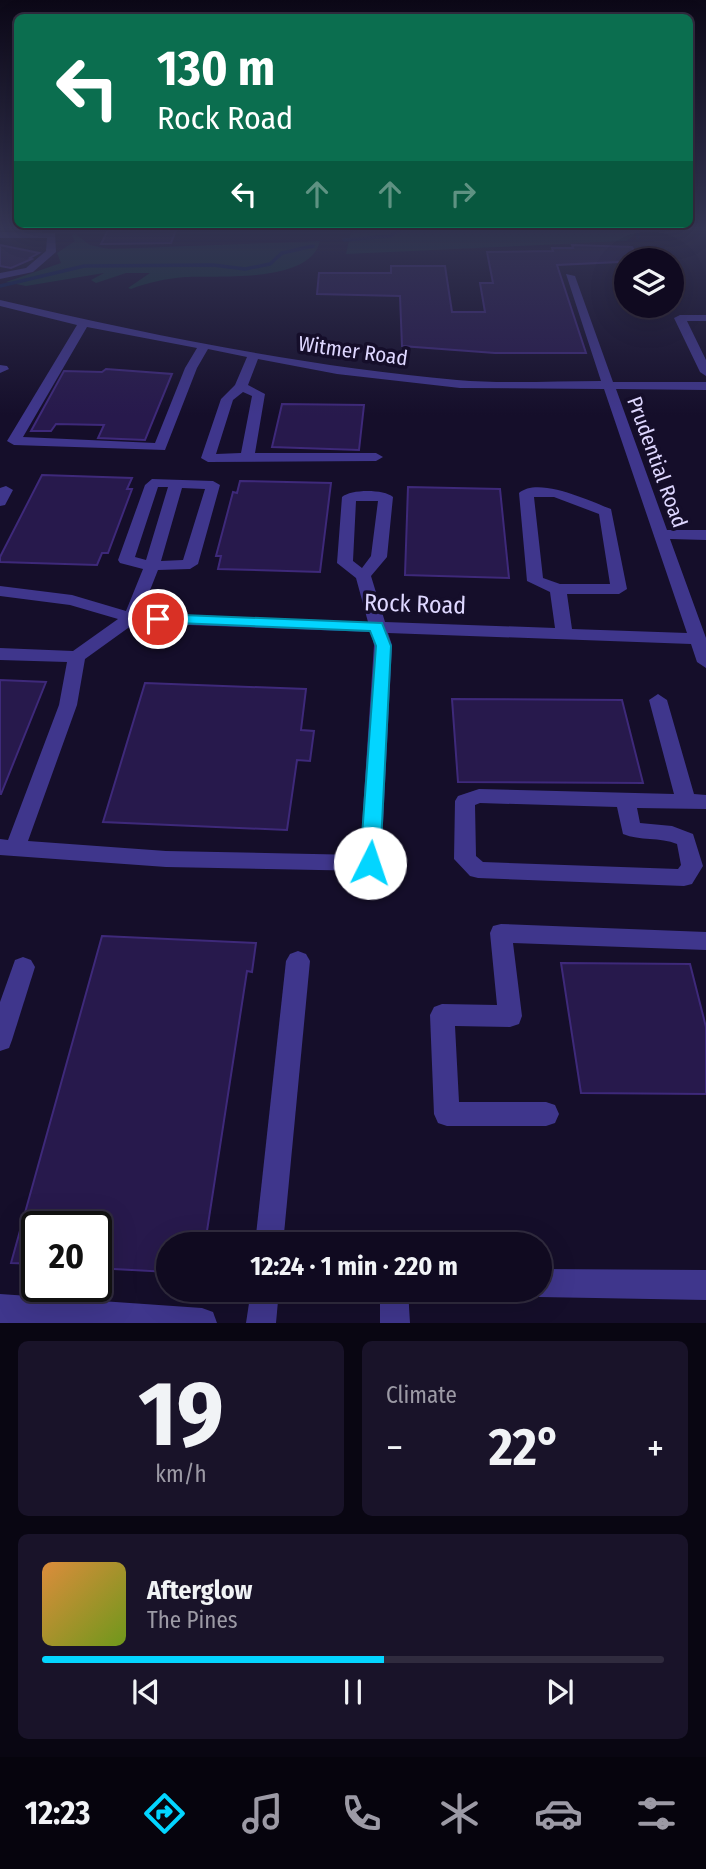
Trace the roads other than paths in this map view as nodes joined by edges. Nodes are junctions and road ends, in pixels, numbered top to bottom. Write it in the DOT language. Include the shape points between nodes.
graph roads {
  1 [pos="576,292"];
  2 [pos="0,303"];
  3 [pos="706,318"];
  4 [pos="84,323"];
  5 [pos="204,346"];
  6 [pos="254,355"];
  7 [pos="706,372"];
  8 [pos="607,386"];
  9 [pos="706,386"];
  10 [pos="241,387"];
  11 [pos="247,457"];
  12 [pos="376,457"];
  13 [pos="177,484"];
  14 [pos="660,534"];
  15 [pos="706,535"];
  16 [pos="152,566"];
  17 [pos="363,576"];
  18 [pos="558,589"];
  19 [pos="0,591"];
  20 [pos="131,618"];
  21 [pos="376,627"];
  22 [pos="564,634"];
  23 [pos="697,639"];
  24 [pos="0,654"];
  25 [pos="77,657"];
  26 [pos="706,662"];
  27 [pos="658,700"];
  28 [pos="626,800"];
  29 [pos="696,802"];
  30 [pos="7,847"];
  31 [pos="706,941"];
  32 [pos="298,961"];
  33 [pos="23,967"];
  34 [pos="0,1040"];
  35 [pos="546,1114"];
  36 [pos="270,1232"];
  37 [pos="552,1283"];
  38 [pos="706,1285"];
  39 [pos="263,1302"];
  40 [pos="394,1302"];
  41 [pos="0,1309"];
  42 [pos="185,1322"];
  43 [pos="261,1323"];
  44 [pos="395,1323"];
  1 -- 8 [label="street, Prudential Road"];
  2 -- 4 [label="street, Witmer Road"];
  3 -- 7 [label="street" via="680,318"];
  4 -- 5 [label="street, Witmer Road"];
  4 -- 5 [label="street" via="14,441 160,447"];
  5 -- 6 [label="street, Witmer Road"];
  6 -- 8 [label="street, Witmer Road" via="460,384"];
  6 -- 10 [label="street"];
  8 -- 9 [label="street, Witmer Road"];
  8 -- 14 [label="street, Prudential Road"];
  10 -- 11 [label="street" via="259,394"];
  10 -- 11 [label="street" via="227,399 208,458"];
  11 -- 12 [label="street"];
  13 -- 16 [label="street"];
  13 -- 16 [label="street" via="152,485 126,560"];
  13 -- 16 [label="street" via="213,485 190,564"];
  14 -- 15 [label="street"];
  14 -- 23 [label="street, Prudential Road"];
  16 -- 20 [label="street"];
  17 -- 17 [label="street" via="379,557 386,497 349,497 345,563"];
  17 -- 21 [label="street"];
  18 -- 18 [label="street" via="619,589 606,512 556,493 526,493 536,581"];
  18 -- 22 [label="street"];
  19 -- 20 [label="street, Rock Road" via="72,600"];
  20 -- 21 [label="street, Rock Road"];
  20 -- 25 [label="street"];
  21 -- 22 [label="street, Rock Road"];
  21 -- 30 [label="street" via="383,646 370,863 166,859"];
  22 -- 23 [label="street, Rock Road"];
  23 -- 26 [label="street, Prudential Road"];
  24 -- 25 [label="street"];
  25 -- 30 [label="street" via="68,705"];
  27 -- 29 [label="street"];
  28 -- 28 [label="street" via="479,796 465,801 465,859 478,870 684,878 692,866 686,840 675,832 630,828"];
  28 -- 29 [label="street"];
  31 -- 35 [label="street" via="502,933 510,1016 442,1015 447,1114"];
  32 -- 36 [label="street"];
  33 -- 34 [label="street"];
  37 -- 38 [label="street"];
  39 -- 43 [label="street"];
  40 -- 44 [label="street"];
  41 -- 42 [label="street"];
}
